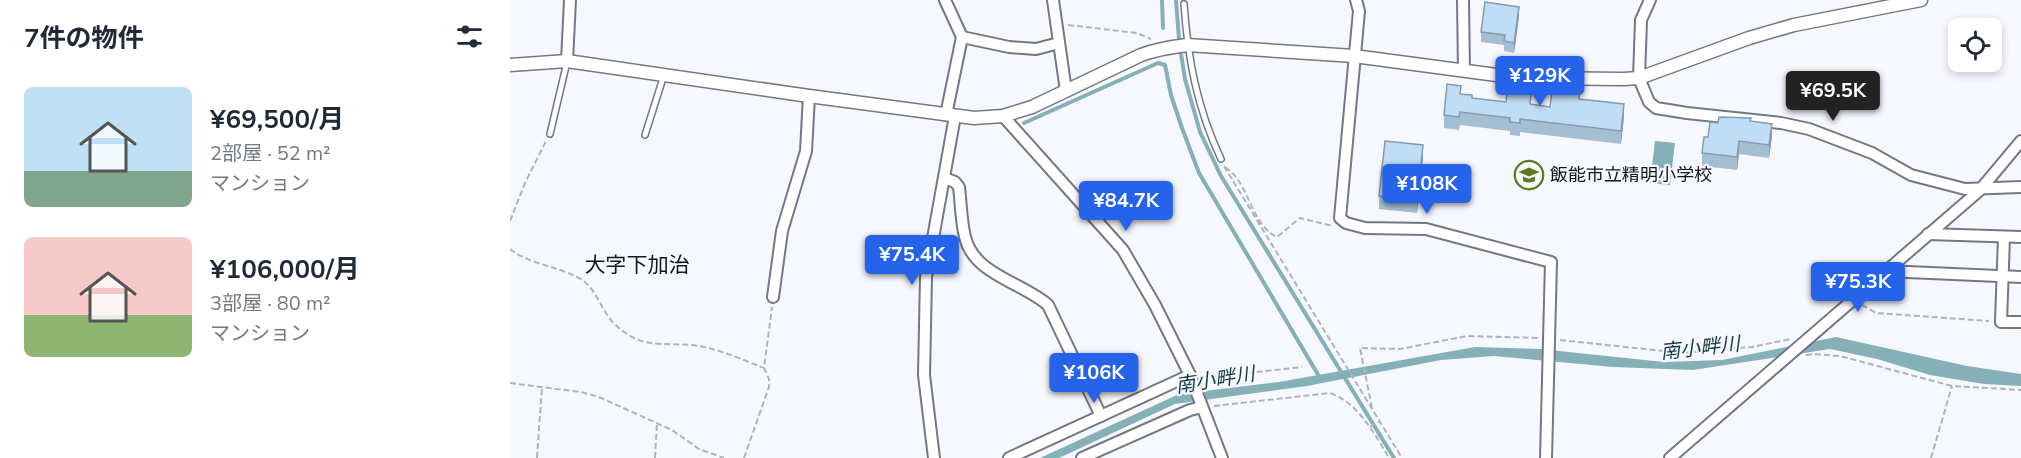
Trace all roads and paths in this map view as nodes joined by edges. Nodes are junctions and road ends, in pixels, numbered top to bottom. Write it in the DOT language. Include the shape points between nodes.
graph roads {
  1 [pos="570,0"];
  2 [pos="945,0"];
  3 [pos="1053,0"];
  4 [pos="1356,0"];
  5 [pos="1463,0"];
  6 [pos="1650,0"];
  7 [pos="1916,0"];
  8 [pos="1184,4"];
  9 [pos="1056,24"];
  10 [pos="962,37"];
  11 [pos="1059,43"];
  12 [pos="1187,45"];
  13 [pos="1171,47"];
  14 [pos="1354,56"];
  15 [pos="567,60"];
  16 [pos="510,65"];
  17 [pos="1464,71"];
  18 [pos="665,74"];
  19 [pos="1639,78"];
  20 [pos="1066,91"];
  21 [pos="809,96"];
  22 [pos="950,115"];
  23 [pos="1003,116"];
  24 [pos="550,134"];
  25 [pos="645,135"];
  26 [pos="2021,141"];
  27 [pos="1221,159"];
  28 [pos="1224,166"];
  29 [pos="944,178"];
  30 [pos="2021,187"];
  31 [pos="1980,190"];
  32 [pos="1340,218"];
  33 [pos="510,221"];
  34 [pos="1928,234"];
  35 [pos="2004,237"];
  36 [pos="2021,237"];
  37 [pos="510,249"];
  38 [pos="1885,271"];
  39 [pos="2002,276"];
  40 [pos="2021,277"];
  41 [pos="773,297"];
  42 [pos="1852,299"];
  43 [pos="2001,322"];
  44 [pos="2021,322"];
  45 [pos="1549,338"];
  46 [pos="1793,339"];
  47 [pos="1803,356"];
  48 [pos="1302,367"];
  49 [pos="765,368"];
  50 [pos="1191,380"];
  51 [pos="510,383"];
  52 [pos="1952,386"];
  53 [pos="542,387"];
  54 [pos="2021,390"];
  55 [pos="1201,405"];
  56 [pos="1372,408"];
  57 [pos="1101,416"];
  58 [pos="1379,422"];
  59 [pos="657,423"];
  60 [pos="1371,427"];
  61 [pos="537,458"];
  62 [pos="655,458"];
  63 [pos="724,458"];
  64 [pos="744,458"];
  65 [pos="934,458"];
  66 [pos="1009,458"];
  67 [pos="1082,458"];
  68 [pos="1222,458"];
  69 [pos="1389,458"];
  70 [pos="1402,458"];
  71 [pos="1546,458"];
  72 [pos="1670,458"];
  73 [pos="1931,458"];
  1 -- 15 [label="street"];
  2 -- 10 [label="street"];
  3 -- 9 [label="street"];
  4 -- 14 [label="street" via="1359,11"];
  5 -- 17 [label="street"];
  6 -- 19 [label="street" via="1641,20"];
  7 -- 19 [label="street" via="1794,25"];
  8 -- 12 [label="lane"];
  9 -- 11 [label="street"];
  9 -- 13 [label="path" via="1137,33"];
  10 -- 11 [label="street" via="1036,50"];
  10 -- 22 [label="street"];
  11 -- 20 [label="street"];
  12 -- 13 [label="street"];
  12 -- 14 [label="street"];
  12 -- 27 [label="lane" via="1202,112"];
  13 -- 20 [label="street" via="1142,55"];
  14 -- 17 [label="street"];
  14 -- 32 [label="street"];
  15 -- 16 [label="street"];
  15 -- 18 [label="street"];
  15 -- 24 [label="lane"];
  17 -- 19 [label="street" via="1536,79"];
  18 -- 21 [label="street"];
  18 -- 25 [label="lane"];
  19 -- 31 [label="street" via="1649,102 1656,108 1809,129 1872,153 1911,175"];
  20 -- 23 [label="street"];
  21 -- 22 [label="street"];
  21 -- 41 [label="street" via="806,151 782,231"];
  22 -- 23 [label="street"];
  22 -- 29 [label="street"];
  23 -- 50 [label="street" via="1123,250"];
  24 -- 33 [label="path"];
  26 -- 31 [label="street"];
  27 -- 28 [label="path"];
  28 -- 32 [label="path" via="1236,178 1270,234 1277,237 1300,218 1332,227"];
  28 -- 56 [label="path"];
  29 -- 57 [label="street" via="959,187 964,237 969,249 986,268 1048,305"];
  29 -- 65 [label="street" via="926,277 924,375"];
  30 -- 31 [label="street"];
  31 -- 34 [label="street"];
  32 -- 45 [label="street" via="1346,224 1365,228 1426,229 1551,262"];
  34 -- 35 [label="street"];
  34 -- 38 [label="street"];
  35 -- 36 [label="street"];
  35 -- 39 [label="street"];
  37 -- 49 [label="path" via="587,283 616,327 634,338 646,343 701,346"];
  38 -- 39 [label="street"];
  38 -- 42 [label="street"];
  39 -- 40 [label="street"];
  39 -- 43 [label="street"];
  41 -- 49 [label="path"];
  42 -- 43 [label="path" via="1876,313"];
  42 -- 72 [label="street"];
  43 -- 44 [label="street"];
  45 -- 46 [label="path" via="1682,353"];
  45 -- 56 [label="path" via="1467,336 1400,349 1360,348"];
  45 -- 71 [label="street"];
  47 -- 52 [label="path" via="1840,356"];
  48 -- 50 [label="path"];
  49 -- 64 [label="path" via="769,387"];
  50 -- 55 [label="street"];
  50 -- 57 [label="street"];
  51 -- 53 [label="path"];
  52 -- 54 [label="path"];
  52 -- 73 [label="path"];
  53 -- 59 [label="path" via="599,397"];
  53 -- 61 [label="path"];
  55 -- 60 [label="path" via="1330,393 1340,396"];
  55 -- 67 [label="street"];
  55 -- 68 [label="street"];
  56 -- 58 [label="path"];
  57 -- 66 [label="street"];
  58 -- 60 [label="path"];
  58 -- 70 [label="path"];
  59 -- 62 [label="path"];
  59 -- 63 [label="path" via="699,449"];
  60 -- 69 [label="path"];
}
